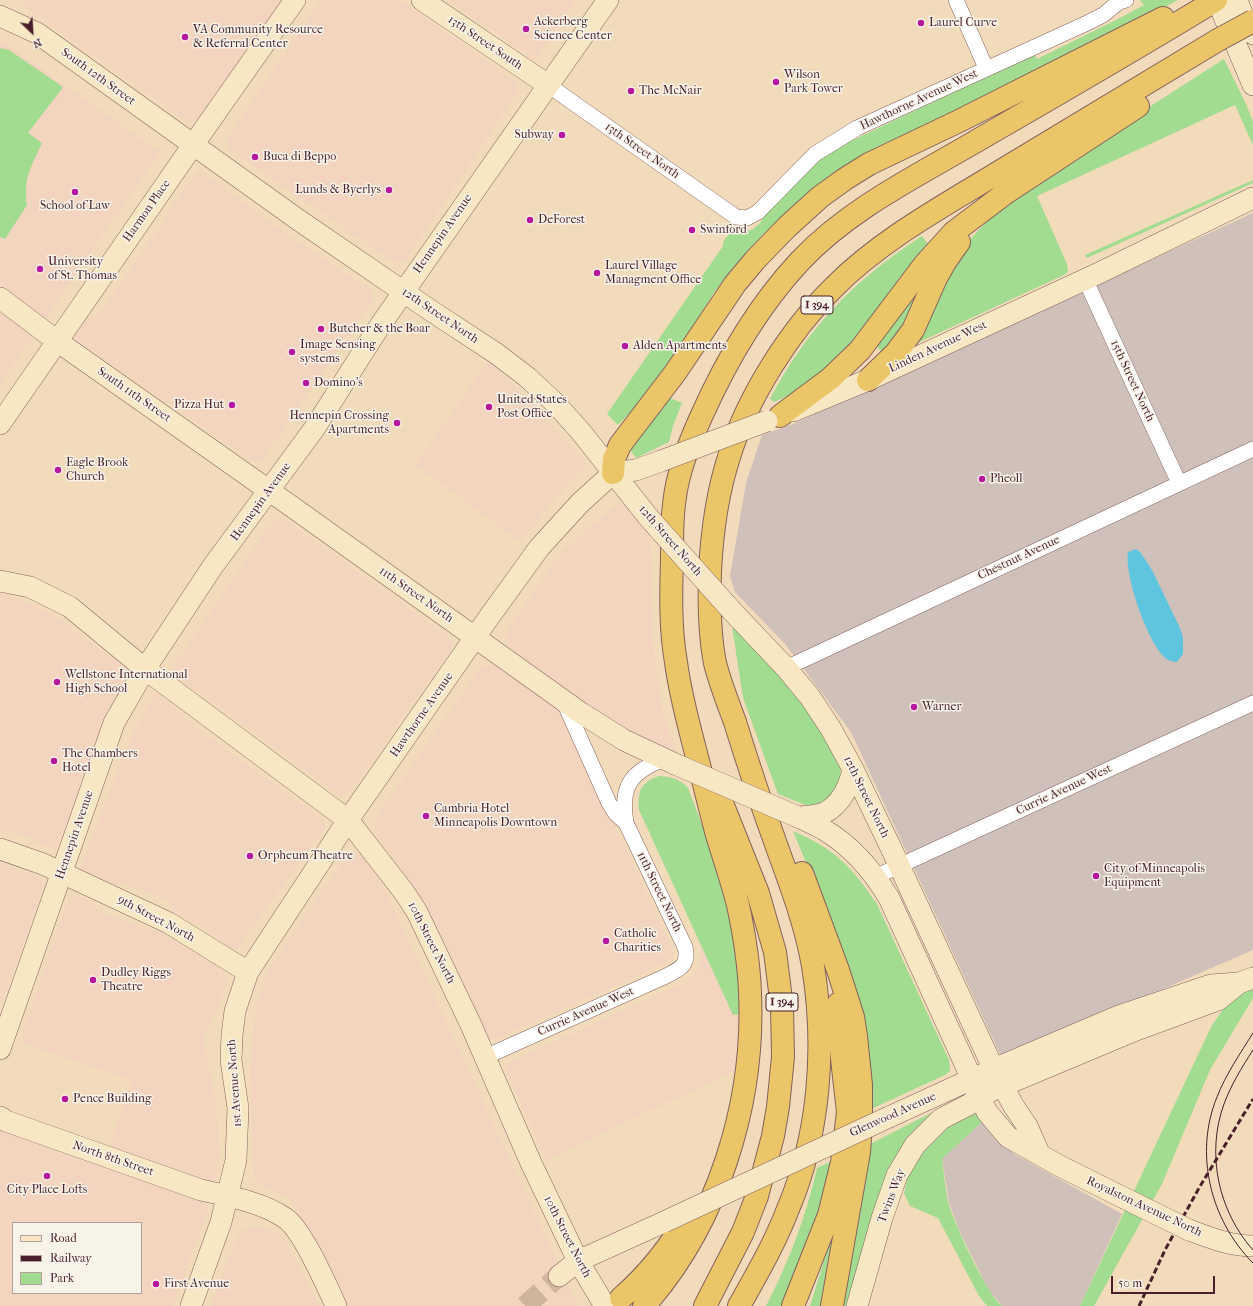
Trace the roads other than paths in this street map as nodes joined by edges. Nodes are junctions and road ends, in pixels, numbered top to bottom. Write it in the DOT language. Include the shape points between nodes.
graph roads {
  1 [pos="4,0"];
  2 [pos="295,0"];
  3 [pos="422,0"];
  4 [pos="608,0"];
  5 [pos="956,0"];
  6 [pos="1237,0"];
  7 [pos="1122,1"];
  8 [pos="1210,4"];
  9 [pos="0,6"];
  10 [pos="0,16"];
  11 [pos="1253,20"];
  12 [pos="1253,33"];
  13 [pos="1221,47"];
  14 [pos="986,68"];
  15 [pos="548,85"];
  16 [pos="1253,85"];
  17 [pos="193,145"];
  18 [pos="1007,192"];
  19 [pos="1253,198"];
  20 [pos="736,217"];
  21 [pos="1085,279"];
  22 [pos="403,292"];
  23 [pos="0,298"];
  24 [pos="57,341"];
  25 [pos="868,380"];
  26 [pos="774,419"];
  27 [pos="0,424"];
  28 [pos="1253,449"];
  29 [pos="614,473"];
  30 [pos="1179,483"];
  31 [pos="270,490"];
  32 [pos="0,581"];
  33 [pos="476,637"];
  34 [pos="786,668"];
  35 [pos="145,669"];
  36 [pos="563,700"];
  37 [pos="683,701"];
  38 [pos="1253,703"];
  39 [pos="745,754"];
  40 [pos="669,762"];
  41 [pos="853,768"];
  42 [pos="798,817"];
  43 [pos="348,820"];
  44 [pos="626,823"];
  45 [pos="0,849"];
  46 [pos="899,866"];
  47 [pos="62,872"];
  48 [pos="875,877"];
  49 [pos="823,928"];
  50 [pos="684,962"];
  51 [pos="248,972"];
  52 [pos="1246,980"];
  53 [pos="0,1049"];
  54 [pos="485,1058"];
  55 [pos="998,1078"];
  56 [pos="976,1087"];
  57 [pos="0,1117"];
  58 [pos="737,1125"];
  59 [pos="1040,1155"];
  60 [pos="228,1196"];
  61 [pos="790,1206"];
  62 [pos="1253,1246"];
  63 [pos="578,1262"];
  64 [pos="559,1276"];
  65 [pos="607,1298"];
  66 [pos="191,1306"];
  67 [pos="336,1306"];
  68 [pos="644,1306"];
  69 [pos="704,1306"];
  70 [pos="739,1306"];
  71 [pos="752,1306"];
  72 [pos="793,1306"];
  73 [pos="832,1306"];
  74 [pos="857,1306"];
  1 -- 9 [label="street"];
  2 -- 17 [label="street, Harmon Place"];
  3 -- 15 [label="street, 13th Street South"];
  4 -- 15 [label="street, Hennepin Avenue"];
  5 -- 14 [label="street"];
  6 -- 12 [label="street"];
  7 -- 14 [label="street, Hawthorne Avenue West" via="1085,24"];
  8 -- 16 [label="street"];
  8 -- 29 [label="highway" via="1160,18 960,121 880,158 854,173 811,205 776,237 735,284 666,386 620,445 614,459"];
  8 -- 37 [label="highway, I 394" via="852,216 803,258 774,291 737,347 715,389 689,445 677,485 672,526 671,602 676,663"];
  10 -- 17 [label="street, South 12th Street" via="36,33"];
  11 -- 13 [label="highway, I 394, bridge"];
  12 -- 13 [label="highway"];
  13 -- 18 [label="highway"];
  13 -- 39 [label="highway, I 394" via="905,229 856,266 791,336 759,389 736,436 723,479 712,541 709,604 716,665"];
  14 -- 20 [label="street, Hawthorne Avenue West" via="857,128 815,154 758,212 747,218"];
  15 -- 20 [label="street, 13th Street North"];
  15 -- 22 [label="street, Hennepin Avenue"];
  17 -- 22 [label="street, 12th Street North"];
  17 -- 24 [label="street, Harmon Place"];
  18 -- 25 [label="highway" via="956,247 936,278 913,330 896,353"];
  18 -- 26 [label="highway" via="944,242 856,355 831,378"];
  19 -- 21 [label="street, Linden Avenue West"];
  21 -- 25 [label="street, Linden Avenue West"];
  21 -- 30 [label="street, 15th Street North"];
  22 -- 29 [label="street, 12th Street North" via="497,354 527,377 563,412"];
  22 -- 31 [label="street, Hennepin Avenue" via="314,429"];
  23 -- 24 [label="street, South 11th Street"];
  24 -- 27 [label="street, Harmon Place"];
  24 -- 31 [label="street, South 11th Street"];
  25 -- 26 [label="street, Linden Avenue West"];
  26 -- 29 [label="street, Linden Avenue West, bridge" via="636,470"];
  28 -- 30 [label="street, Chestnut Avenue"];
  29 -- 33 [label="street, Hawthorne Avenue" via="580,503 545,540"];
  29 -- 34 [label="street, 12th Street North, bridge" via="649,518"];
  30 -- 34 [label="street, Chestnut Avenue"];
  31 -- 33 [label="street, 11th Street North"];
  31 -- 35 [label="street, Hennepin Avenue" via="214,566"];
  32 -- 35 [label="street, 10th Street North" via="30,587 70,607"];
  33 -- 36 [label="street, 11th Street North"];
  33 -- 43 [label="street, Hawthorne Avenue"];
  34 -- 41 [label="street, 12th Street North" via="831,728"];
  35 -- 43 [label="street, 10th Street North"];
  35 -- 47 [label="street, Hennepin Avenue" via="114,723"];
  36 -- 40 [label="street, 11th Street North" via="611,733"];
  36 -- 44 [label="street, 11th Street North" via="611,807"];
  37 -- 58 [label="highway" via="716,830 732,881 746,951 750,1038"];
  37 -- 69 [label="highway, I 394" via="696,744 735,833 764,912 777,965 783,1025 778,1107 757,1196 743,1232"];
  38 -- 46 [label="street, Currie Avenue West"];
  39 -- 49 [label="highway" via="789,839"];
  39 -- 61 [label="highway, I 394" via="797,903 812,965 819,1027 817,1090 808,1150"];
  40 -- 42 [label="street, 11th Street North, bridge"];
  40 -- 44 [label="street, 11th Street North" via="643,769 635,775 626,792"];
  41 -- 42 [label="street" via="848,786 831,809 823,813"];
  41 -- 46 [label="street, 12th Street North"];
  42 -- 48 [label="street" via="824,830 842,843"];
  43 -- 51 [label="street, Hawthorne Avenue"];
  43 -- 54 [label="street, 10th Street North" via="417,912"];
  44 -- 50 [label="street, 11th Street North" via="683,942 686,951"];
  45 -- 47 [label="street, 9th Street North"];
  46 -- 48 [label="street, Currie Avenue West"];
  46 -- 55 [label="street, 12th Street North"];
  47 -- 51 [label="street, 9th Street North" via="168,923"];
  47 -- 53 [label="street, Hennepin Avenue"];
  48 -- 56 [label="street" via="889,898"];
  49 -- 72 [label="highway" via="838,1004 848,1112 842,1162 829,1215"];
  49 -- 73 [label="highway" via="853,1017 861,1085 858,1158"];
  50 -- 54 [label="street, Currie Avenue West" via="679,969 664,977"];
  51 -- 60 [label="street, 1st Avenue North" via="235,1012 232,1035 231,1060 238,1108 238,1132 236,1160"];
  52 -- 55 [label="street" via="1218,1000"];
  54 -- 63 [label="street, 10th Street North"];
  55 -- 56 [label="street, Twins Way"];
  55 -- 59 [label="street" via="1027,1126"];
  56 -- 59 [label="street, Royalston Avenue North" via="987,1112 1008,1137"];
  56 -- 63 [label="street, Glenwood Avenue, bridge" via="889,1116"];
  56 -- 74 [label="street, Twins Way" via="970,1104 941,1119 915,1145 897,1174"];
  57 -- 60 [label="street, North 8th Street" via="201,1190"];
  58 -- 65 [label="highway" via="717,1167 679,1232 631,1289"];
  58 -- 68 [label="highway" via="726,1163 693,1237 675,1268"];
  59 -- 62 [label="street, Royalston Avenue North, bridge" via="1189,1230 1222,1242"];
  60 -- 66 [label="street, 1st Avenue North"];
  60 -- 67 [label="street, North 8th Street" via="268,1208 287,1219 302,1239"];
  61 -- 70 [label="highway, I 394"];
  61 -- 71 [label="highway" via="780,1241"];
  63 -- 64 [label="street, Glenwood Avenue"];
  63 -- 65 [label="street, 10th Street North"];
}
